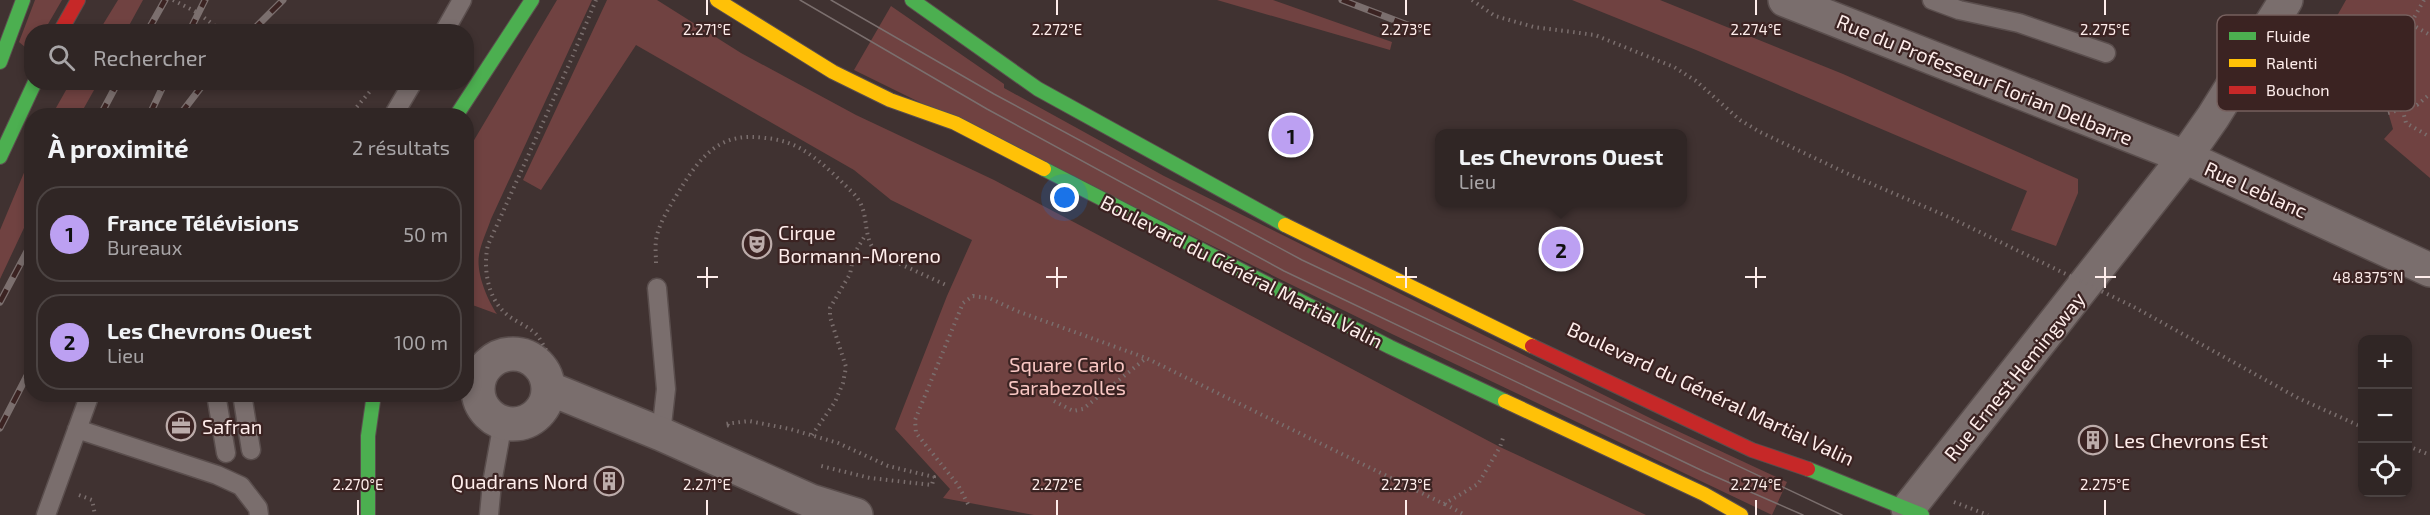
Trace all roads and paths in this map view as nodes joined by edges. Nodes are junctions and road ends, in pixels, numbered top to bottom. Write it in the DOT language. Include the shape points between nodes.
graph roads {
  1 [pos="23,0"];
  2 [pos="78,0"];
  3 [pos="173,0"];
  4 [pos="462,0"];
  5 [pos="532,0"];
  6 [pos="596,0"];
  7 [pos="717,0"];
  8 [pos="912,0"];
  9 [pos="1472,0"];
  10 [pos="1785,0"];
  11 [pos="1932,0"];
  12 [pos="2286,0"];
  13 [pos="2424,0"];
  14 [pos="2276,15"];
  15 [pos="2415,17"];
  16 [pos="64,24"];
  17 [pos="212,24"];
  18 [pos="448,24"];
  19 [pos="2415,26"];
  20 [pos="2430,35"];
  21 [pos="2106,53"];
  22 [pos="0,62"];
  23 [pos="474,89"];
  24 [pos="30,90"];
  25 [pos="371,90"];
  26 [pos="408,90"];
  27 [pos="473,90"];
  28 [pos="2430,94"];
  29 [pos="2415,106"];
  30 [pos="2217,107"];
  31 [pos="356,108"];
  32 [pos="398,108"];
  33 [pos="461,108"];
  34 [pos="2397,111"];
  35 [pos="2402,111"];
  36 [pos="2388,113"];
  37 [pos="2430,137"];
  38 [pos="0,157"];
  39 [pos="2185,157"];
  40 [pos="866,234"];
  41 [pos="2430,270"];
  42 [pos="946,285"];
  43 [pos="657,288"];
  44 [pos="546,350"];
  45 [pos="1146,358"];
  46 [pos="548,388"];
  47 [pos="1054,401"];
  48 [pos="87,402"];
  49 [pos="217,402"];
  50 [pos="243,402"];
  51 [pos="373,402"];
  52 [pos="1512,405"];
  53 [pos="503,422"];
  54 [pos="2358,425"];
  55 [pos="77,429"];
  56 [pos="735,430"];
  57 [pos="661,434"];
  58 [pos="812,435"];
  59 [pos="2412,448"];
  60 [pos="250,450"];
  61 [pos="226,453"];
  62 [pos="2430,455"];
  63 [pos="813,464"];
  64 [pos="83,497"];
  65 [pos="968,504"];
  66 [pos="1444,504"];
  67 [pos="1958,504"];
  68 [pos="1906,514"];
  69 [pos="46,515"];
  70 [pos="95,515"];
  71 [pos="259,515"];
  72 [pos="368,515"];
  73 [pos="489,515"];
  74 [pos="856,515"];
  75 [pos="1465,515"];
  76 [pos="1741,515"];
  77 [pos="1988,515"];
  1 -- 22 [label="main road"];
  2 -- 16 [label="main road"];
  3 -- 17 [label="path"];
  4 -- 18 [label="lane"];
  5 -- 23 [label="main road"];
  6 -- 44 [label="path" via="485,258 495,300 502,311 536,334"];
  7 -- 52 [label="main road, Boulevard du Général Martial Valin" via="833,72 891,100 955,123 1390,347"];
  8 -- 68 [label="main road, Boulevard du Général Martial Valin" via="1038,89 1266,216 1752,450 1833,477"];
  9 -- 54 [label="path, bridge" via="1495,16 1534,27 1595,35 1666,63 1696,81 1740,120 1760,132 1951,218 2134,307 2298,398"];
  10 -- 39 [label="street, Rue du Professeur Florian Delbarre"];
  11 -- 21 [label="lane"];
  12 -- 14 [label="street, Rue Leblanc"];
  13 -- 15 [label="path"];
  19 -- 20 [label="path"];
  24 -- 38 [label="main road"];
  25 -- 31 [label="path"];
  26 -- 32 [label="lane"];
  27 -- 33 [label="main road"];
  28 -- 29 [label="path"];
  30 -- 39 [label="street, Rue Leblanc"];
  34 -- 36 [label="path"];
  35 -- 37 [label="path" via="2406,123"];
  39 -- 41 [label="street, Rue Leblanc"];
  39 -- 68 [label="street, Rue Ernest Hemingway"];
  40 -- 42 [label="path" via="876,253"];
  40 -- 43 [label="path" via="861,203 802,149 777,139 729,139 710,150 693,169 671,204 656,239"];
  40 -- 58 [label="path" via="854,254 850,274 830,308 846,367 843,383"];
  43 -- 57 [label="lane" via="666,389"];
  45 -- 47 [label="path" via="1083,409 1073,411"];
  45 -- 65 [label="path" via="989,297 973,296 963,303 915,420 916,432 958,485"];
  45 -- 66 [label="path"];
  46 -- 53 [label="street" via="541,409 533,417 523,422"];
  46 -- 53 [label="street" via="545,376 530,358 518,354 494,359 479,378 478,391 489,414"];
  46 -- 57 [label="street"];
  48 -- 55 [label="lane"];
  49 -- 61 [label="lane"];
  50 -- 60 [label="lane"];
  51 -- 72 [label="main road" via="368,436"];
  52 -- 66 [label="path" via="1500,447 1478,484"];
  52 -- 76 [label="main road, Boulevard du Général Martial Valin"];
  53 -- 73 [label="lane"];
  55 -- 69 [label="lane"];
  55 -- 71 [label="lane" via="241,486"];
  56 -- 58 [label="path" via="725,423 749,421"];
  57 -- 74 [label="street" via="811,501"];
  58 -- 63 [label="path" via="888,466 934,477 932,485 870,478"];
  59 -- 62 [label="path"];
  64 -- 70 [label="path" via="92,500"];
  66 -- 75 [label="path"];
  67 -- 77 [label="path"];
}
